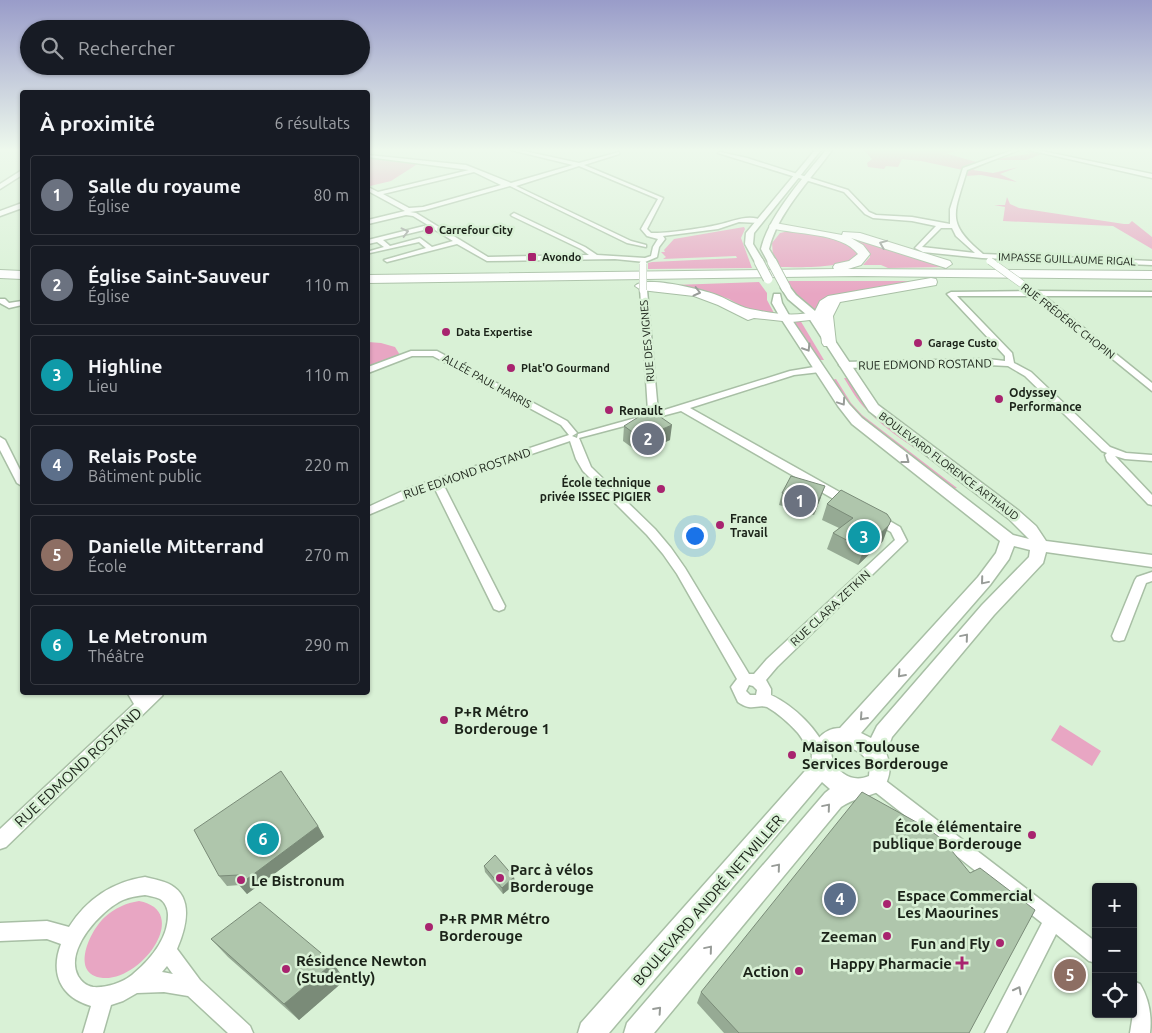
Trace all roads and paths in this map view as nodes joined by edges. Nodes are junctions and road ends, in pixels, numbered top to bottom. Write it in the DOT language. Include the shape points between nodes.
graph roads {
  1 [pos="386,198"];
  2 [pos="462,198"];
  3 [pos="538,198"];
  4 [pos="661,198"];
  5 [pos="777,198"];
  6 [pos="793,198"];
  7 [pos="853,198"];
  8 [pos="956,198"];
  9 [pos="20,206"];
  10 [pos="411,212"];
  11 [pos="0,214"];
  12 [pos="514,214"];
  13 [pos="370,222"];
  14 [pos="778,222"];
  15 [pos="758,223"];
  16 [pos="942,224"];
  17 [pos="432,226"];
  18 [pos="952,226"];
  19 [pos="804,231"];
  20 [pos="768,236"];
  21 [pos="378,239"];
  22 [pos="659,239"];
  23 [pos="370,241"];
  24 [pos="459,241"];
  25 [pos="389,248"];
  26 [pos="431,248"];
  27 [pos="372,252"];
  28 [pos="642,252"];
  29 [pos="654,254"];
  30 [pos="982,256"];
  31 [pos="595,257"];
  32 [pos="387,260"];
  33 [pos="1152,263"];
  34 [pos="1034,272"];
  35 [pos="0,274"];
  36 [pos="628,274"];
  37 [pos="20,276"];
  38 [pos="370,279"];
  39 [pos="1149,279"];
  40 [pos="0,280"];
  41 [pos="20,282"];
  42 [pos="522,282"];
  43 [pos="370,285"];
  44 [pos="1033,292"];
  45 [pos="1152,294"];
  46 [pos="20,297"];
  47 [pos="839,298"];
  48 [pos="1,301"];
  49 [pos="20,303"];
  50 [pos="813,317"];
  51 [pos="790,320"];
  52 [pos="829,343"];
  53 [pos="1010,364"];
  54 [pos="843,365"];
  55 [pos="370,369"];
  56 [pos="820,369"];
  57 [pos="1152,388"];
  58 [pos="682,408"];
  59 [pos="656,416"];
  60 [pos="574,437"];
  61 [pos="0,440"];
  62 [pos="1113,452"];
  63 [pos="1152,458"];
  64 [pos="20,479"];
  65 [pos="437,482"];
  66 [pos="1152,501"];
  67 [pos="370,510"];
  68 [pos="1008,539"];
  69 [pos="1037,540"];
  70 [pos="1152,552"];
  71 [pos="1152,561"];
  72 [pos="1152,576"];
  73 [pos="499,606"];
  74 [pos="1119,636"];
  75 [pos="751,680"];
  76 [pos="764,698"];
  77 [pos="138,699"];
  78 [pos="830,749"];
  79 [pos="875,754"];
  80 [pos="864,785"];
  81 [pos="0,841"];
  82 [pos="1054,920"];
  83 [pos="0,932"];
  84 [pos="73,938"];
  85 [pos="1092,951"];
  86 [pos="168,952"];
  87 [pos="138,984"];
  88 [pos="193,987"];
  89 [pos="103,997"];
  90 [pos="1137,999"];
  91 [pos="93,1033"];
  92 [pos="243,1033"];
  93 [pos="592,1033"];
  94 [pos="638,1033"];
  95 [pos="995,1033"];
  96 [pos="1140,1033"];
  1 -- 10 [label="street"];
  2 -- 10 [label="street"];
  3 -- 28 [label="street" via="629,242"];
  4 -- 28 [label="street, RUE DES VIGNES" via="644,229"];
  5 -- 15 [label="street, BOULEVARD FLORENCE ARTHAUD"];
  6 -- 14 [label="street"];
  7 -- 16 [label="street" via="875,217"];
  8 -- 18 [label="street" via="950,216"];
  9 -- 11 [label="street"];
  10 -- 13 [label="street"];
  10 -- 17 [label="street"];
  12 -- 31 [label="street"];
  14 -- 15 [label="street"];
  14 -- 19 [label="highway"];
  14 -- 20 [label="street"];
  34 -- 14 [label="highway, one-way" via="944,264 865,238"];
  15 -- 22 [label="street" via="740,220"];
  15 -- 51 [label="street, BOULEVARD FLORENCE ARTHAUD, bridge" via="748,238 775,292 777,303"];
  16 -- 18 [label="street"];
  16 -- 30 [label="street, RUE FRÉDÉRIC CHOPIN" via="918,248"];
  21 -- 17 [label="street, one-way"];
  17 -- 24 [label="street"];
  18 -- 30 [label="street, RUE FRÉDÉRIC CHOPIN" via="961,239"];
  19 -- 20 [label="highway" via="785,230"];
  19 -- 36 [label="highway" via="849,241 861,248 864,256 854,264 837,267 641,271"];
  20 -- 50 [label="street, BOULEVARD FLORENCE ARTHAUD, bridge" via="764,247 786,288"];
  21 -- 23 [label="street"];
  21 -- 25 [label="street"];
  22 -- 28 [label="street"];
  22 -- 29 [label="street"];
  24 -- 26 [label="street"];
  24 -- 31 [label="street" via="487,259"];
  25 -- 26 [label="street" via="420,240"];
  25 -- 27 [label="street"];
  26 -- 32 [label="street"];
  28 -- 29 [label="street"];
  28 -- 29 [label="street" via="654,257"];
  28 -- 31 [label="street"];
  28 -- 59 [label="street, RUE DES VIGNES, bridge" via="653,411"];
  30 -- 33 [label="street, IMPASSE GUILLAUME RIGAL"];
  30 -- 44 [label="street, RUE FRÉDÉRIC CHOPIN, bridge"];
  34 -- 36 [label="highway"];
  34 -- 39 [label="highway"];
  35 -- 37 [label="highway"];
  36 -- 38 [label="highway"];
  39 -- 42 [label="highway" via="882,277"];
  39 -- 47 [label="highway" via="943,282"];
  40 -- 41 [label="highway"];
  42 -- 43 [label="highway"];
  42 -- 51 [label="highway, one-way" via="673,288 706,294 750,317"];
  44 -- 45 [label="street"];
  44 -- 53 [label="street" via="952,294 1009,356"];
  44 -- 57 [label="street, RUE FRÉDÉRIC CHOPIN"];
  46 -- 48 [label="street"];
  47 -- 50 [label="highway" via="828,301 821,314"];
  47 -- 52 [label="highway" via="828,309 825,322"];
  48 -- 49 [label="street" via="9,306"];
  50 -- 51 [label="highway"];
  50 -- 52 [label="street, BOULEVARD FLORENCE ARTHAUD"];
  51 -- 56 [label="street, BOULEVARD FLORENCE ARTHAUD, one-way"];
  52 -- 54 [label="street, BOULEVARD FLORENCE ARTHAUD"];
  53 -- 54 [label="street, RUE EDMOND ROSTAND"];
  53 -- 62 [label="street, RUE EDMOND ROSTAND" via="1028,374 1094,439"];
  54 -- 69 [label="street, BOULEVARD FLORENCE ARTHAUD" via="873,408 1014,515"];
  55 -- 60 [label="street, ALLÉE PAUL HARRIS" via="411,354 434,353 564,423"];
  56 -- 58 [label="street, RUE EDMOND ROSTAND" via="793,373"];
  56 -- 68 [label="street, BOULEVARD FLORENCE ARTHAUD, one-way" via="844,406 863,426"];
  58 -- 59 [label="street, RUE EDMOND ROSTAND"];
  58 -- 75 [label="street, RUE CLARA ZETKIN" via="889,525 900,535 901,541 896,546"];
  59 -- 60 [label="street, RUE EDMOND ROSTAND"];
  60 -- 65 [label="street, RUE EDMOND ROSTAND"];
  60 -- 75 [label="street" via="587,469 651,532 676,564"];
  61 -- 64 [label="street"];
  62 -- 63 [label="street, RUE EDMOND ROSTAND" via="1139,459"];
  62 -- 66 [label="street" via="1111,459"];
  65 -- 67 [label="street, RUE EDMOND ROSTAND"];
  65 -- 73 [label="street"];
  68 -- 69 [label="street"];
  68 -- 78 [label="street, BOULEVARD ANDRÉ NETWILLER, one-way" via="1003,555 984,581"];
  69 -- 70 [label="street"];
  69 -- 71 [label="street"];
  79 -- 69 [label="street, one-way" via="884,732 994,603 1037,559"];
  72 -- 74 [label="street" via="1141,580"];
  75 -- 76 [label="street" via="764,688"];
  75 -- 76 [label="street" via="738,687 743,698 757,702"];
  76 -- 78 [label="street"];
  77 -- 81 [label="street, RUE EDMOND ROSTAND"];
  78 -- 79 [label="street" via="860,741"];
  78 -- 80 [label="street" via="833,779"];
  78 -- 93 [label="street, BOULEVARD ANDRÉ NETWILLER"];
  79 -- 80 [label="street" via="880,768 879,779"];
  80 -- 82 [label="street"];
  94 -- 80 [label="street, one-way" via="833,800"];
  82 -- 85 [label="street"];
  95 -- 82 [label="street, one-way"];
  83 -- 84 [label="street" via="47,930"];
  84 -- 86 [label="street" via="86,918 104,901 125,890 152,886 169,894 178,912 175,935"];
  84 -- 89 [label="street" via="67,959 68,977 77,991"];
  86 -- 87 [label="street"];
  86 -- 88 [label="street"];
  87 -- 88 [label="street" via="164,982"];
  87 -- 89 [label="street"];
  88 -- 92 [label="street"];
  89 -- 91 [label="street"];
  90 -- 96 [label="street" via="1143,1017"];
}
